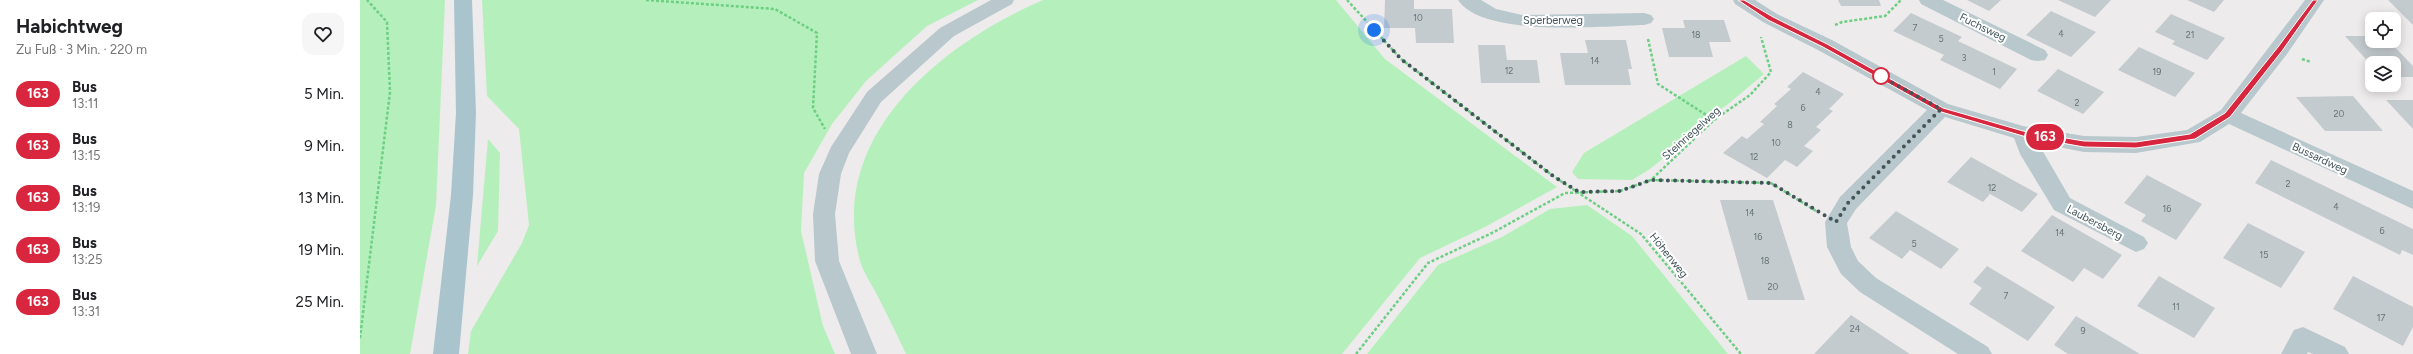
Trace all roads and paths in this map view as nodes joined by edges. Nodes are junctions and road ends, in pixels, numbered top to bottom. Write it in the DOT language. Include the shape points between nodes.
graph roads {
  1 [pos="367,0"];
  2 [pos="463,0"];
  3 [pos="646,0"];
  4 [pos="1005,0"];
  5 [pos="1347,0"];
  6 [pos="1467,0"];
  7 [pos="1742,0"];
  8 [pos="1900,0"];
  9 [pos="1928,0"];
  10 [pos="2315,0"];
  11 [pos="1770,18"];
  12 [pos="1644,19"];
  13 [pos="1825,45"];
  14 [pos="2038,55"];
  15 [pos="1941,109"];
  16 [pos="2228,115"];
  17 [pos="1714,120"];
  18 [pos="2023,133"];
  19 [pos="839,152"];
  20 [pos="1651,180"];
  21 [pos="1579,192"];
  22 [pos="2413,201"];
  23 [pos="1836,222"];
  24 [pos="2136,243"];
  25 [pos="360,338"];
  26 [pos="446,354"];
  27 [pos="864,354"];
  28 [pos="1356,354"];
  29 [pos="1741,354"];
  30 [pos="1979,354"];
  31 [pos="2294,354"];
  32 [pos="2336,354"];
  1 -- 25 [label="path" via="387,22 390,92"];
  2 -- 26 [label="main road" via="466,113 462,195"];
  3 -- 19 [label="path" via="775,8 816,33 812,108"];
  4 -- 19 [label="street" via="947,32 900,72 874,97"];
  5 -- 21 [label="path, Höhenweg" via="1401,59 1546,172"];
  6 -- 12 [label="street, Sperberweg" via="1490,14 1522,21"];
  7 -- 11 [label="street"];
  8 -- 13 [label="path" via="1885,16 1842,22 1834,26"];
  9 -- 14 [label="street, Fuchsweg"];
  10 -- 16 [label="street"];
  11 -- 13 [label="street"];
  11 -- 17 [label="path, Steinriegelweg" via="1761,37 1771,72 1750,95"];
  12 -- 17 [label="path" via="1658,84"];
  13 -- 15 [label="street"];
  15 -- 18 [label="street"];
  15 -- 23 [label="street" via="1848,203"];
  16 -- 18 [label="street" via="2192,137 2136,145 2084,144"];
  16 -- 22 [label="street, Bussardweg"];
  17 -- 20 [label="path, Steinriegelweg"];
  18 -- 24 [label="street, Laubersberg" via="2031,154 2062,204"];
  19 -- 27 [label="street" via="830,174 824,214 827,261"];
  20 -- 21 [label="path, Steinriegelweg" via="1620,191"];
  20 -- 23 [label="path" via="1771,183"];
  21 -- 28 [label="path, Steinriegelweg" via="1565,193 1492,233 1428,263"];
  21 -- 29 [label="path, Höhenweg" via="1641,234"];
  23 -- 30 [label="street" via="1839,247 1849,267 1868,285"];
  31 -- 32 [label="street" via="2303,336"];
}
